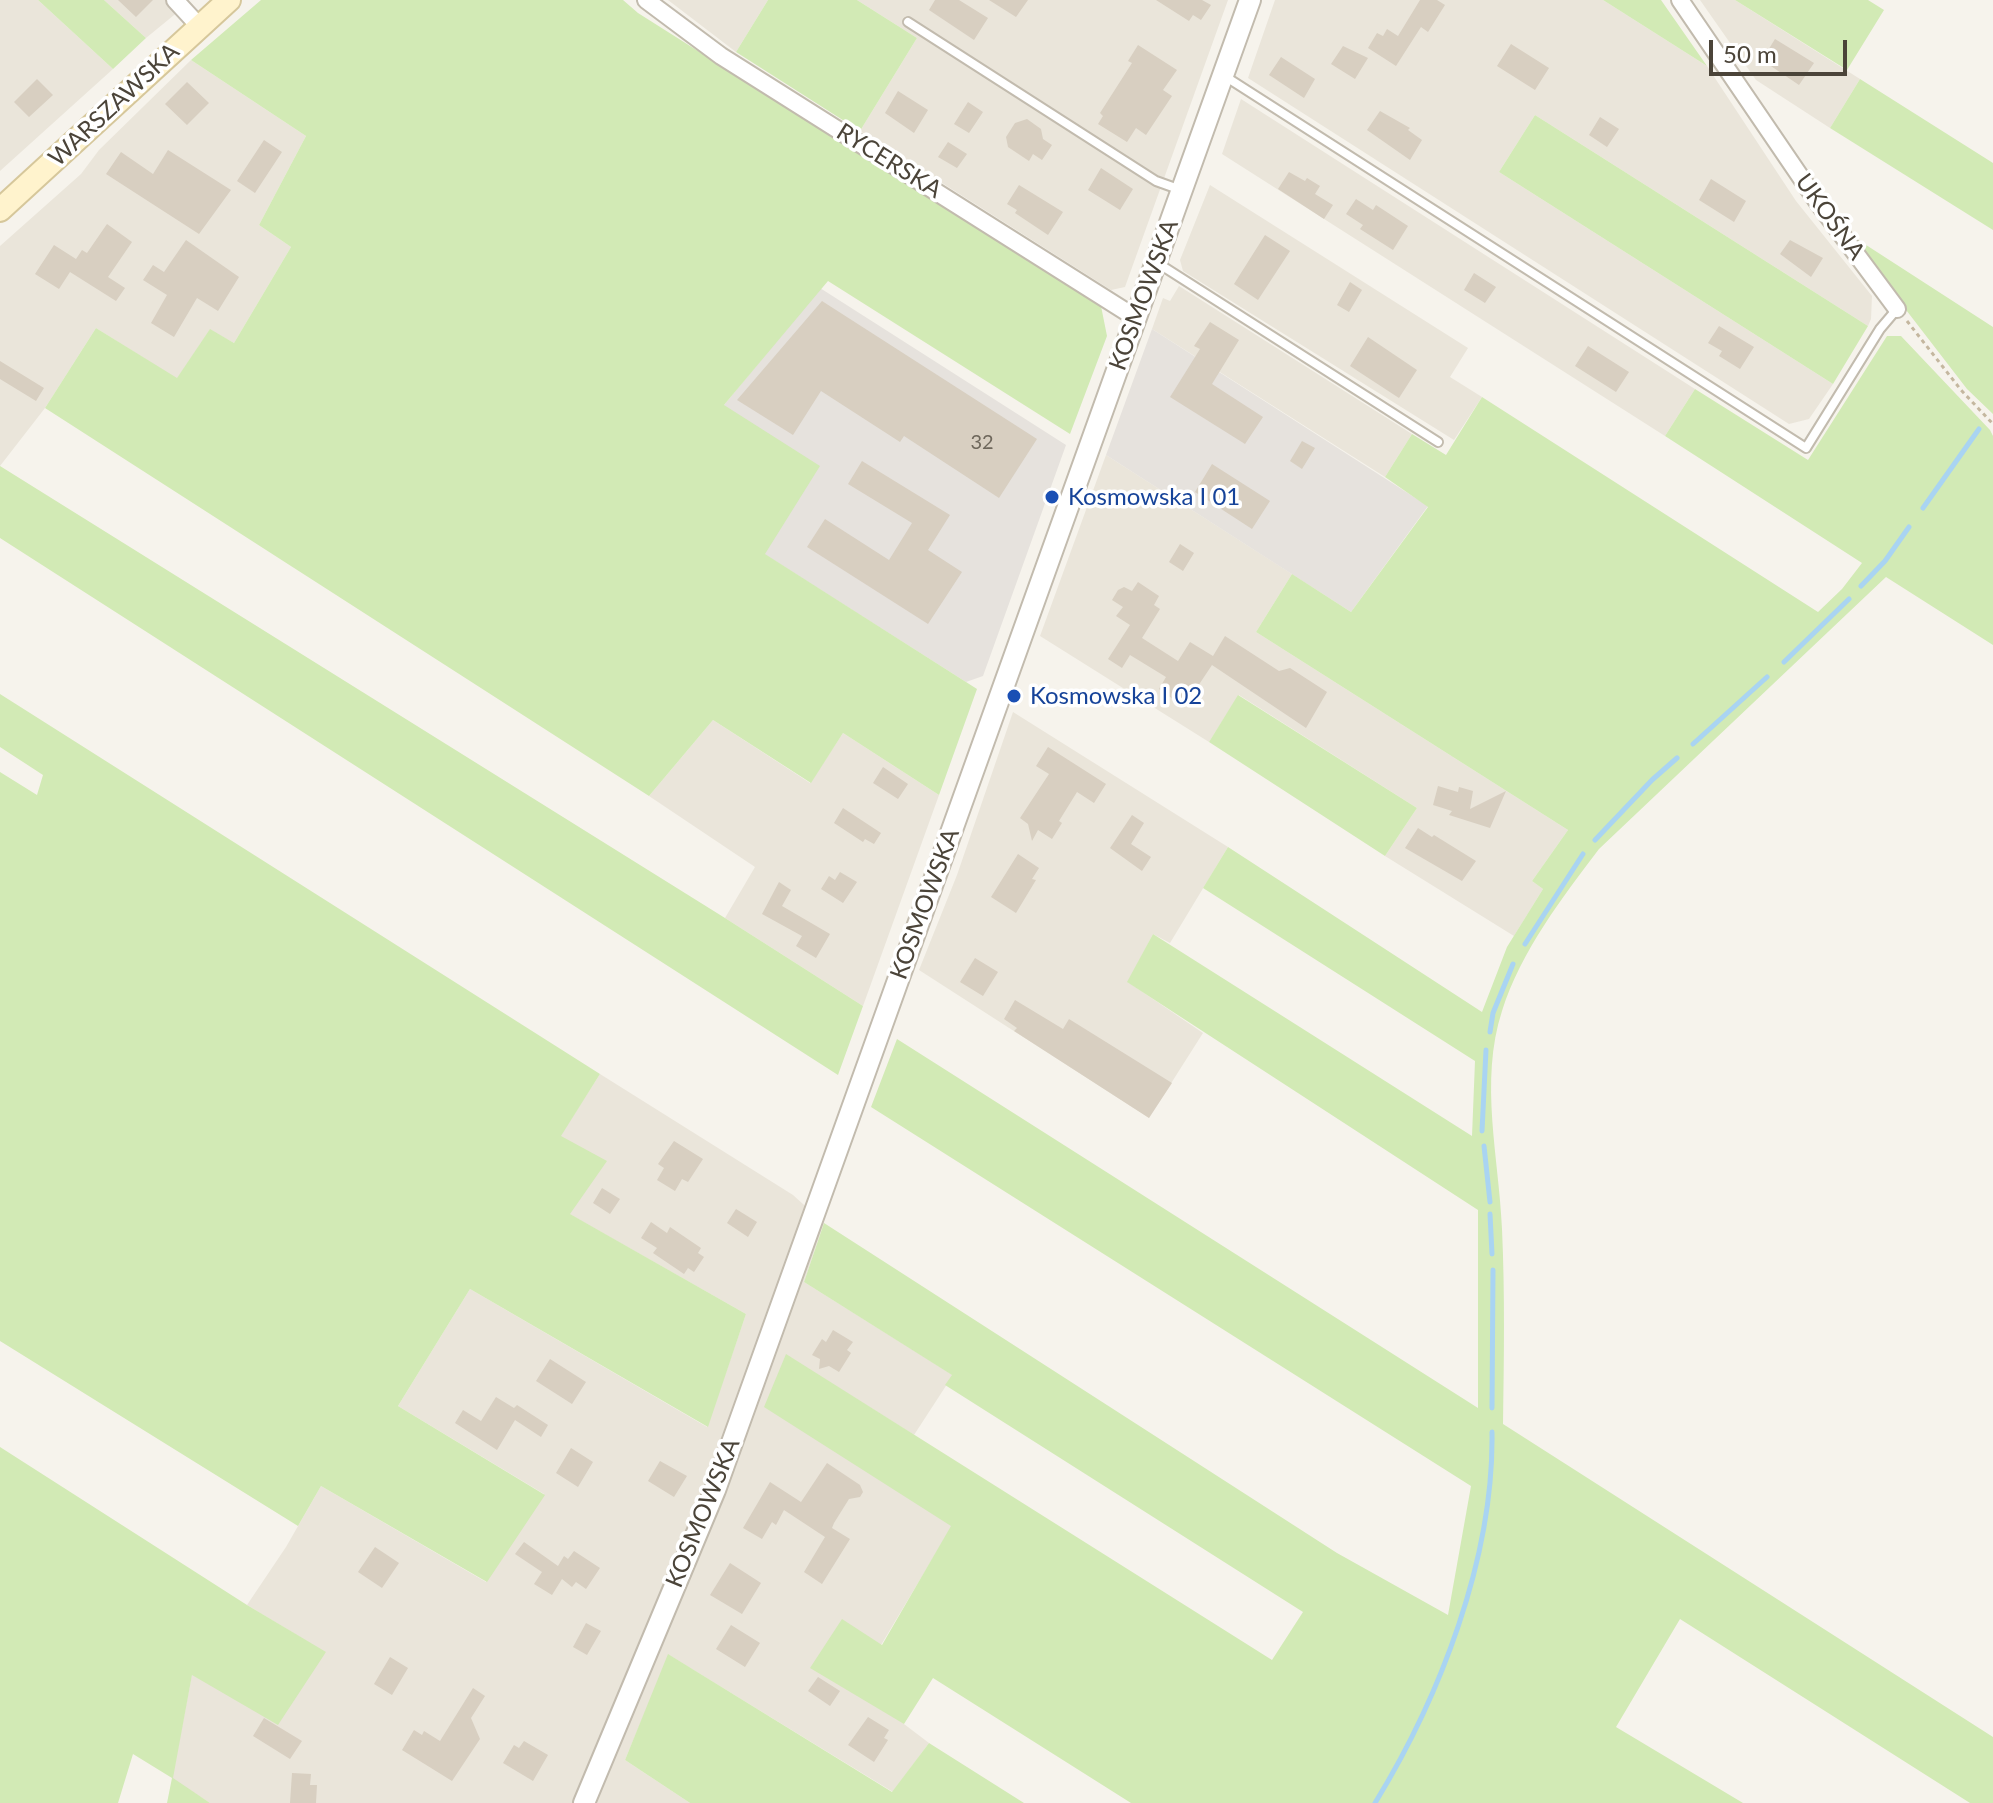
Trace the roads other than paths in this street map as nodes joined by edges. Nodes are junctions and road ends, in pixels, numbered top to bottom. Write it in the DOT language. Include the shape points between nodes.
graph roads {
  1 [pos="175,0"];
  2 [pos="229,0"];
  3 [pos="646,0"];
  4 [pos="1250,0"];
  5 [pos="1680,0"];
  6 [pos="908,22"];
  7 [pos="199,26"];
  8 [pos="1223,75"];
  9 [pos="1182,190"];
  10 [pos="0,210"];
  11 [pos="1156,261"];
  12 [pos="1897,309"];
  13 [pos="1136,318"];
  14 [pos="1438,442"];
  15 [pos="584,1803"];
  1 -- 7 [label="street"];
  2 -- 7 [label="main road, WARSZAWSKA"];
  3 -- 13 [label="street, RYCERSKA" via="721,56"];
  4 -- 8 [label="street, KOSMOWSKA"];
  5 -- 12 [label="street, UKOŚNA"];
  6 -- 9 [label="lane" via="1156,181"];
  7 -- 10 [label="main road, WARSZAWSKA"];
  8 -- 9 [label="street, KOSMOWSKA"];
  8 -- 12 [label="lane" via="1806,448"];
  9 -- 11 [label="street, KOSMOWSKA"];
  11 -- 13 [label="street, KOSMOWSKA"];
  11 -- 14 [label="lane"];
  13 -- 15 [label="street, KOSMOWSKA" via="715,1490"];
}
